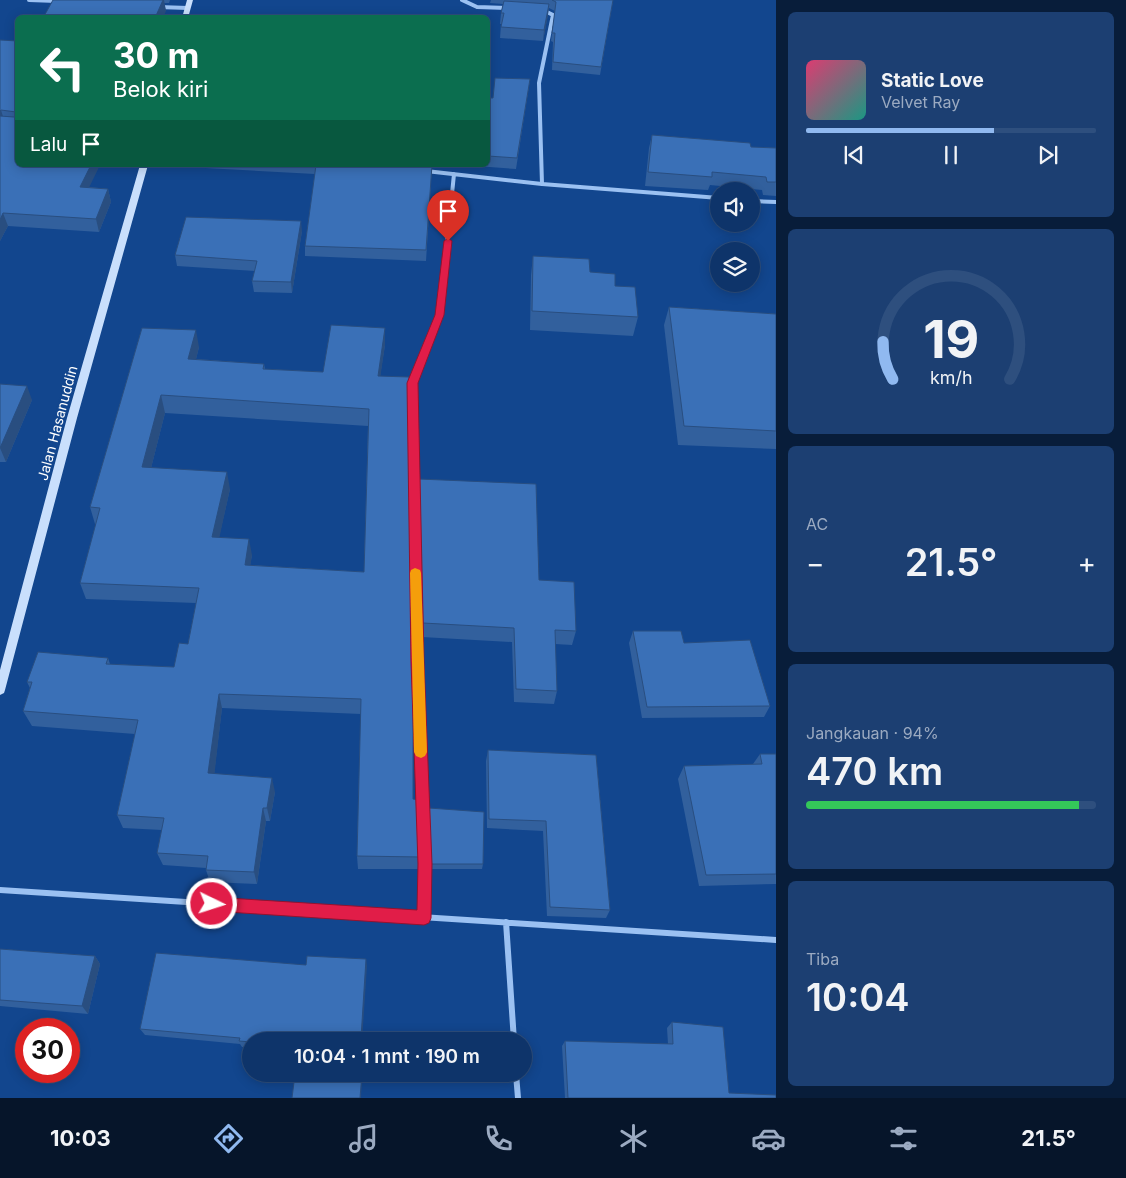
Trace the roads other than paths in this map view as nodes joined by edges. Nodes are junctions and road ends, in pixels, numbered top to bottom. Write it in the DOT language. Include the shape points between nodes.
graph roads {
  1 [pos="29,0"];
  2 [pos="190,0"];
  3 [pos="462,0"];
  4 [pos="59,2"];
  5 [pos="158,6"];
  6 [pos="188,8"];
  7 [pos="511,8"];
  8 [pos="538,10"];
  9 [pos="186,15"];
  10 [pos="143,167"];
  11 [pos="418,170"];
  12 [pos="454,174"];
  13 [pos="542,184"];
  14 [pos="710,197"];
  15 [pos="760,201"];
  16 [pos="776,202"];
  17 [pos="0,690"];
  18 [pos="0,890"];
  19 [pos="424,918"];
  20 [pos="506,922"];
  21 [pos="776,940"];
  22 [pos="513,1032"];
  23 [pos="517,1082"];
  24 [pos="518,1098"];
  1 -- 4 [label="street"];
  2 -- 6 [label="main road"];
  3 -- 7 [label="street" via="473,6"];
  5 -- 6 [label="street"];
  6 -- 9 [label="main road"];
  8 -- 13 [label="street" via="546,10 553,15 539,83"];
  10 -- 17 [label="main road, Jalan Hasanuddin" via="72,418"];
  11 -- 12 [label="street"];
  12 -- 13 [label="street"];
  12 -- 19 [label="street" via="440,315 412,383"];
  13 -- 14 [label="street"];
  15 -- 16 [label="street"];
  18 -- 19 [label="street"];
  19 -- 20 [label="street"];
  20 -- 21 [label="street"];
  20 -- 22 [label="street"];
  23 -- 24 [label="street"];
}
